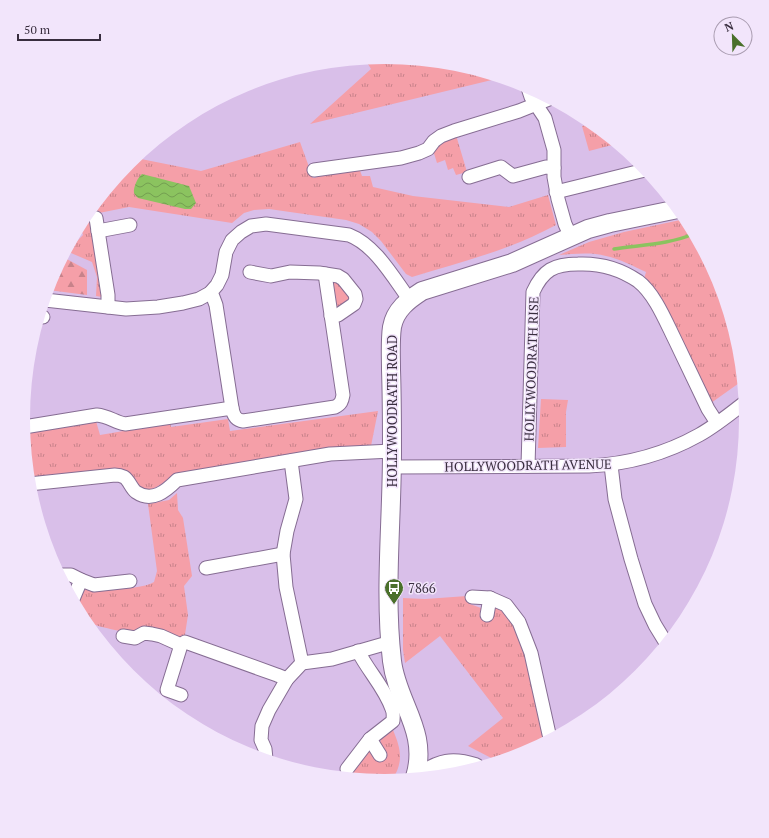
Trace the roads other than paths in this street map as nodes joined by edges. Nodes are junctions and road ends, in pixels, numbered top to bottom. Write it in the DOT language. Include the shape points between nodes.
graph roads {
  1 [pos="531,96"];
  2 [pos="542,102"];
  3 [pos="536,104"];
  4 [pos="554,168"];
  5 [pos="314,170"];
  6 [pos="638,172"];
  7 [pos="469,177"];
  8 [pos="556,192"];
  9 [pos="671,210"];
  10 [pos="96,218"];
  11 [pos="130,225"];
  12 [pos="98,231"];
  13 [pos="571,236"];
  14 [pos="250,272"];
  15 [pos="325,274"];
  16 [pos="210,293"];
  17 [pos="409,299"];
  18 [pos="51,301"];
  19 [pos="108,307"];
  20 [pos="331,316"];
  21 [pos="738,407"];
  22 [pos="232,408"];
  23 [pos="717,423"];
  24 [pos="30,426"];
  25 [pos="392,459"];
  26 [pos="291,461"];
  27 [pos="611,465"];
  28 [pos="528,466"];
  29 [pos="36,483"];
  30 [pos="284,554"];
  31 [pos="206,568"];
  32 [pos="67,575"];
  33 [pos="81,580"];
  34 [pos="130,580"];
  35 [pos="76,593"];
  36 [pos="472,597"];
  37 [pos="490,598"];
  38 [pos="486,615"];
  39 [pos="123,636"];
  40 [pos="663,638"];
  41 [pos="391,642"];
  42 [pos="181,645"];
  43 [pos="358,651"];
  44 [pos="302,663"];
  45 [pos="287,679"];
  46 [pos="181,695"];
  47 [pos="550,732"];
  48 [pos="418,737"];
  49 [pos="370,739"];
  50 [pos="265,753"];
  51 [pos="380,755"];
  52 [pos="455,763"];
  53 [pos="465,764"];
  54 [pos="347,769"];
  55 [pos="428,770"];
  56 [pos="416,772"];
  1 -- 3 [label="street"];
  2 -- 3 [label="street"];
  3 -- 4 [label="street" via="545,118 554,150"];
  3 -- 5 [label="street" via="441,136 428,149 419,153"];
  4 -- 7 [label="street" via="546,167 513,176 501,167"];
  4 -- 8 [label="street"];
  6 -- 8 [label="street"];
  8 -- 13 [label="street"];
  9 -- 13 [label="main road, HOLLYWOODRATH ROAD" via="610,223"];
  10 -- 12 [label="street"];
  11 -- 12 [label="street"];
  12 -- 19 [label="street"];
  13 -- 17 [label="main road, HOLLYWOODRATH ROAD" via="512,263 422,291"];
  14 -- 15 [label="street" via="271,276 290,272"];
  15 -- 20 [label="street"];
  15 -- 20 [label="street" via="343,279 356,299 354,304 344,311"];
  16 -- 17 [label="street" via="222,275 226,252 232,240 251,226 266,224 358,238 376,254"];
  16 -- 19 [label="street" via="199,300 158,307"];
  16 -- 22 [label="street" via="216,305"];
  17 -- 25 [label="main road, HOLLYWOODRATH ROAD" via="396,316 392,327"];
  18 -- 19 [label="street"];
  20 -- 22 [label="street" via="343,395 339,405 242,421 235,418"];
  21 -- 23 [label="street, HOLLYWOODRATH AVENUE"];
  22 -- 24 [label="street" via="125,424 98,415"];
  23 -- 27 [label="street, HOLLYWOODRATH AVENUE" via="695,437 658,454"];
  23 -- 28 [label="street, HOLLYWOODRATH RISE" via="661,312 649,293 638,282 605,265 592,263 555,266 538,281 533,292"];
  25 -- 26 [label="street, HOLLYWOODRATH AVENUE" via="330,454"];
  25 -- 28 [label="street, HOLLYWOODRATH AVENUE"];
  25 -- 41 [label="main road, HOLLYWOODRATH ROAD" via="389,596"];
  26 -- 29 [label="street, HOLLYWOODRATH AVENUE" via="177,480 164,492 152,497 136,492 124,477 115,475"];
  26 -- 30 [label="street" via="296,499"];
  27 -- 28 [label="street, HOLLYWOODRATH AVENUE"];
  27 -- 40 [label="street" via="615,499 631,559 645,604"];
  30 -- 31 [label="street"];
  30 -- 44 [label="street" via="286,587"];
  32 -- 33 [label="street"];
  33 -- 34 [label="street" via="94,585"];
  33 -- 35 [label="street"];
  36 -- 37 [label="street"];
  37 -- 38 [label="street"];
  37 -- 47 [label="street" via="506,605 519,622 532,653"];
  39 -- 42 [label="street" via="135,638 144,633 152,634"];
  41 -- 43 [label="street"];
  41 -- 48 [label="main road, HOLLYWOODRATH ROAD" via="395,674"];
  42 -- 45 [label="street" via="185,642"];
  42 -- 46 [label="street" via="166,690"];
  43 -- 44 [label="street" via="332,659"];
  43 -- 49 [label="street" via="387,698 394,715 393,721"];
  44 -- 45 [label="street"];
  45 -- 50 [label="street" via="262,726 261,740"];
  48 -- 52 [label="main road, HOLLYWOODRATH ROAD" via="434,754"];
  48 -- 56 [label="main road, HOLLYWOODRATH ROAD" via="419,761"];
  49 -- 51 [label="street"];
  49 -- 54 [label="street"];
  52 -- 53 [label="main road"];
  52 -- 55 [label="main road" via="446,763"];
}
